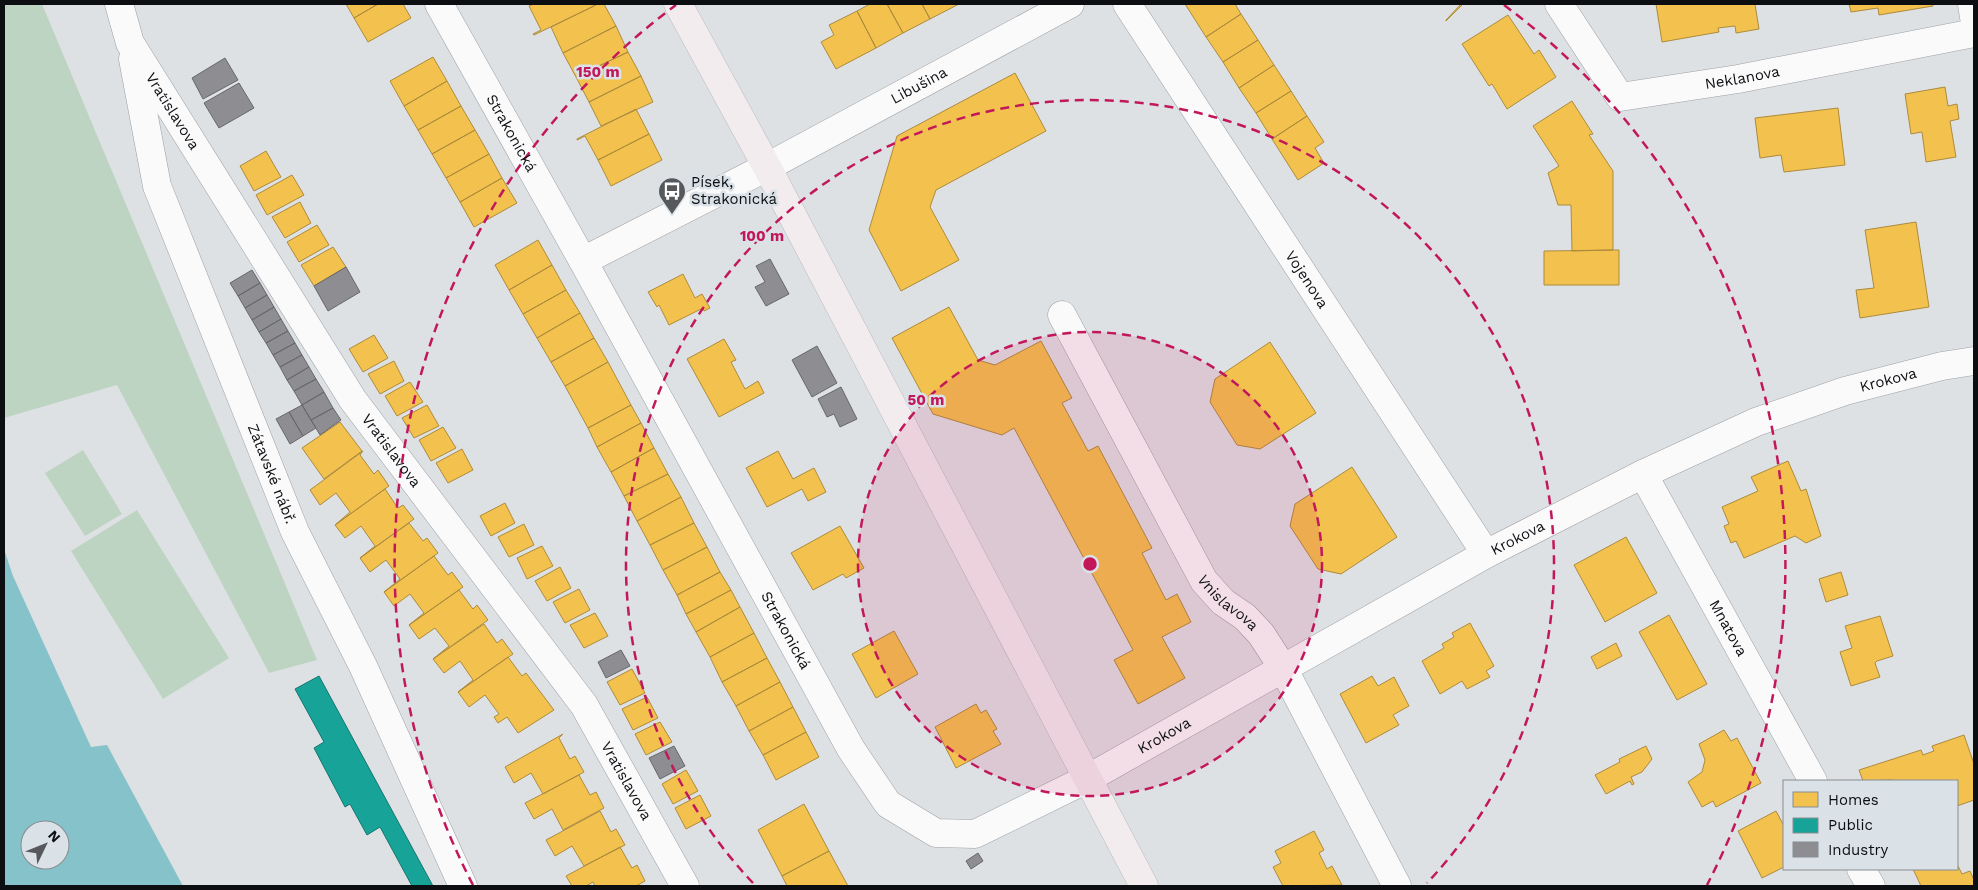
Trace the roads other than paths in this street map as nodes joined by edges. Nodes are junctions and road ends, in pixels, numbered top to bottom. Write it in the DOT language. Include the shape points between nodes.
graph roads {
  1 [pos="119,4"];
  2 [pos="439,4"];
  3 [pos="678,4"];
  4 [pos="1070,4"];
  5 [pos="1127,4"];
  6 [pos="1559,4"];
  7 [pos="1972,4"];
  8 [pos="1974,17"];
  9 [pos="1974,33"];
  10 [pos="130,43"];
  11 [pos="767,167"];
  12 [pos="584,261"];
  13 [pos="1062,315"];
  14 [pos="1974,361"];
  15 [pos="1643,474"];
  16 [pos="1486,554"];
  17 [pos="1283,668"];
  18 [pos="1087,779"];
  19 [pos="1812,780"];
  20 [pos="1862,870"];
  21 [pos="463,886"];
  22 [pos="685,886"];
  23 [pos="1144,886"];
  24 [pos="1397,886"];
  25 [pos="1871,886"];
  1 -- 10 [label="street, Vratislavova"];
  2 -- 12 [label="street, Strakonická"];
  3 -- 11 [label="main road"];
  4 -- 11 [label="street, Libušina"];
  5 -- 16 [label="street, Vojenova"];
  6 -- 9 [label="street, Neklanova" via="1620,97"];
  7 -- 8 [label="street"];
  10 -- 21 [label="street, Zátavské nábř." via="156,186 296,532 363,666"];
  10 -- 22 [label="street, Vratislavova" via="353,400 584,705"];
  11 -- 12 [label="street"];
  11 -- 18 [label="main road"];
  12 -- 18 [label="street, Strakonická" via="851,749 888,804 936,833 975,834"];
  13 -- 17 [label="street, Vnislavova" via="1204,581 1223,602 1246,617"];
  14 -- 15 [label="street, Krokova" via="1845,391 1756,422"];
  15 -- 16 [label="street, Krokova"];
  15 -- 19 [label="street, Mnatova"];
  16 -- 17 [label="street, Krokova"];
  17 -- 18 [label="street, Krokova"];
  17 -- 24 [label="street, Vnislavova"];
  18 -- 23 [label="main road"];
  20 -- 25 [label="street"];
}
